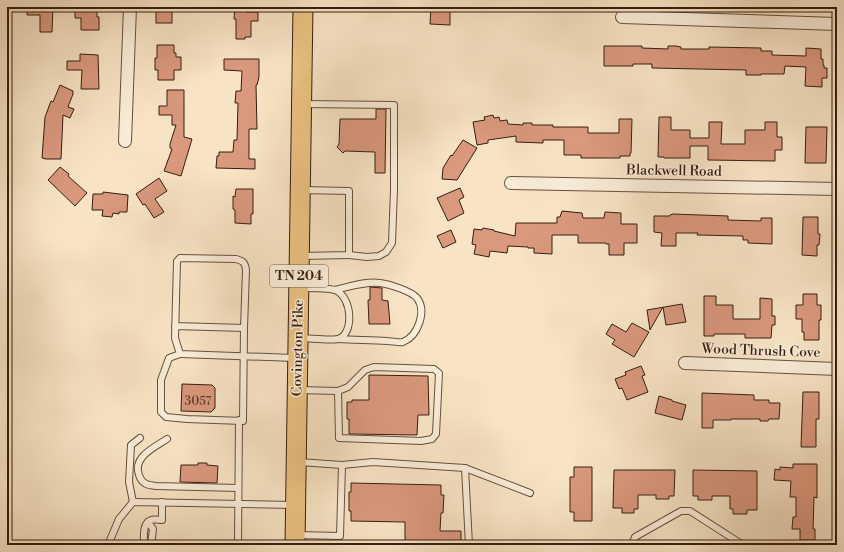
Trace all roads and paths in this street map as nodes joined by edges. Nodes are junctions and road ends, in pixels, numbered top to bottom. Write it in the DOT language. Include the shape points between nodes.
graph roads {
  1 [pos="130,7"];
  2 [pos="303,7"];
  3 [pos="622,16"];
  4 [pos="837,24"];
  5 [pos="302,104"];
  6 [pos="125,141"];
  7 [pos="511,184"];
  8 [pos="837,189"];
  9 [pos="301,190"];
  10 [pos="349,255"];
  11 [pos="300,256"];
  12 [pos="299,288"];
  13 [pos="335,290"];
  14 [pos="175,326"];
  15 [pos="244,328"];
  16 [pos="299,338"];
  17 [pos="338,339"];
  18 [pos="180,354"];
  19 [pos="243,356"];
  20 [pos="298,358"];
  21 [pos="685,363"];
  22 [pos="837,369"];
  23 [pos="298,390"];
  24 [pos="338,392"];
  25 [pos="239,420"];
  26 [pos="140,438"];
  27 [pos="167,439"];
  28 [pos="297,462"];
  29 [pos="342,464"];
  30 [pos="465,468"];
  31 [pos="238,488"];
  32 [pos="530,493"];
  33 [pos="133,502"];
  34 [pos="162,502"];
  35 [pos="238,504"];
  36 [pos="296,505"];
  37 [pos="148,522"];
  38 [pos="295,540"];
  39 [pos="108,545"];
  40 [pos="144,545"];
  41 [pos="151,545"];
  42 [pos="238,545"];
  43 [pos="469,545"];
  44 [pos="632,545"];
  45 [pos="743,545"];
  1 -- 6 [label="street"];
  2 -- 5 [label="main road, Covington Pike / TN 204"];
  3 -- 4 [label="street"];
  5 -- 9 [label="main road, Covington Pike / TN 204"];
  5 -- 10 [label="lane" via="394,105 392,243 386,252 379,256"];
  7 -- 8 [label="street, Blackwell Road"];
  9 -- 10 [label="lane" via="349,191"];
  9 -- 11 [label="main road, Covington Pike / TN 204"];
  10 -- 11 [label="lane"];
  11 -- 12 [label="main road, Covington Pike / TN 204"];
  12 -- 13 [label="lane"];
  12 -- 16 [label="main road, Covington Pike / TN 204"];
  13 -- 17 [label="lane" via="348,302 349,312 348,328"];
  13 -- 17 [label="lane" via="364,283 380,283 408,291 416,296 419,302 420,322 411,336 402,342"];
  14 -- 15 [label="lane"];
  14 -- 15 [label="lane" via="177,261 180,258 236,259 243,261 246,270"];
  14 -- 18 [label="lane" via="175,338"];
  15 -- 19 [label="lane"];
  16 -- 17 [label="lane"];
  16 -- 20 [label="main road, Covington Pike / TN 204"];
  18 -- 19 [label="lane"];
  18 -- 25 [label="lane" via="169,358 161,380 161,412 166,417"];
  19 -- 20 [label="lane"];
  19 -- 25 [label="lane" via="244,421"];
  20 -- 23 [label="main road, Covington Pike / TN 204"];
  21 -- 22 [label="street, Wood Thrush Cove"];
  23 -- 24 [label="lane"];
  23 -- 28 [label="main road, Covington Pike / TN 204"];
  24 -- 24 [label="lane" via="348,387 365,370 434,369 439,373 436,434 432,439 421,441 339,438"];
  25 -- 31 [label="lane"];
  26 -- 33 [label="lane" via="131,444 129,482"];
  27 -- 31 [label="lane" via="140,459 138,473 145,484"];
  28 -- 29 [label="lane"];
  28 -- 36 [label="main road, Covington Pike / TN 204"];
  29 -- 30 [label="lane" via="373,462"];
  29 -- 38 [label="lane" via="340,536"];
  30 -- 32 [label="lane"];
  30 -- 43 [label="lane"];
  31 -- 35 [label="lane"];
  33 -- 34 [label="lane"];
  33 -- 39 [label="lane" via="119,519"];
  34 -- 35 [label="lane"];
  34 -- 37 [label="lane" via="162,520"];
  35 -- 36 [label="lane"];
  35 -- 42 [label="lane"];
  36 -- 38 [label="main road, Covington Pike / TN 204"];
  37 -- 40 [label="lane" via="144,529"];
  37 -- 41 [label="lane" via="153,528"];
  44 -- 45 [label="lane" via="635,537 681,512 690,512"];
}
